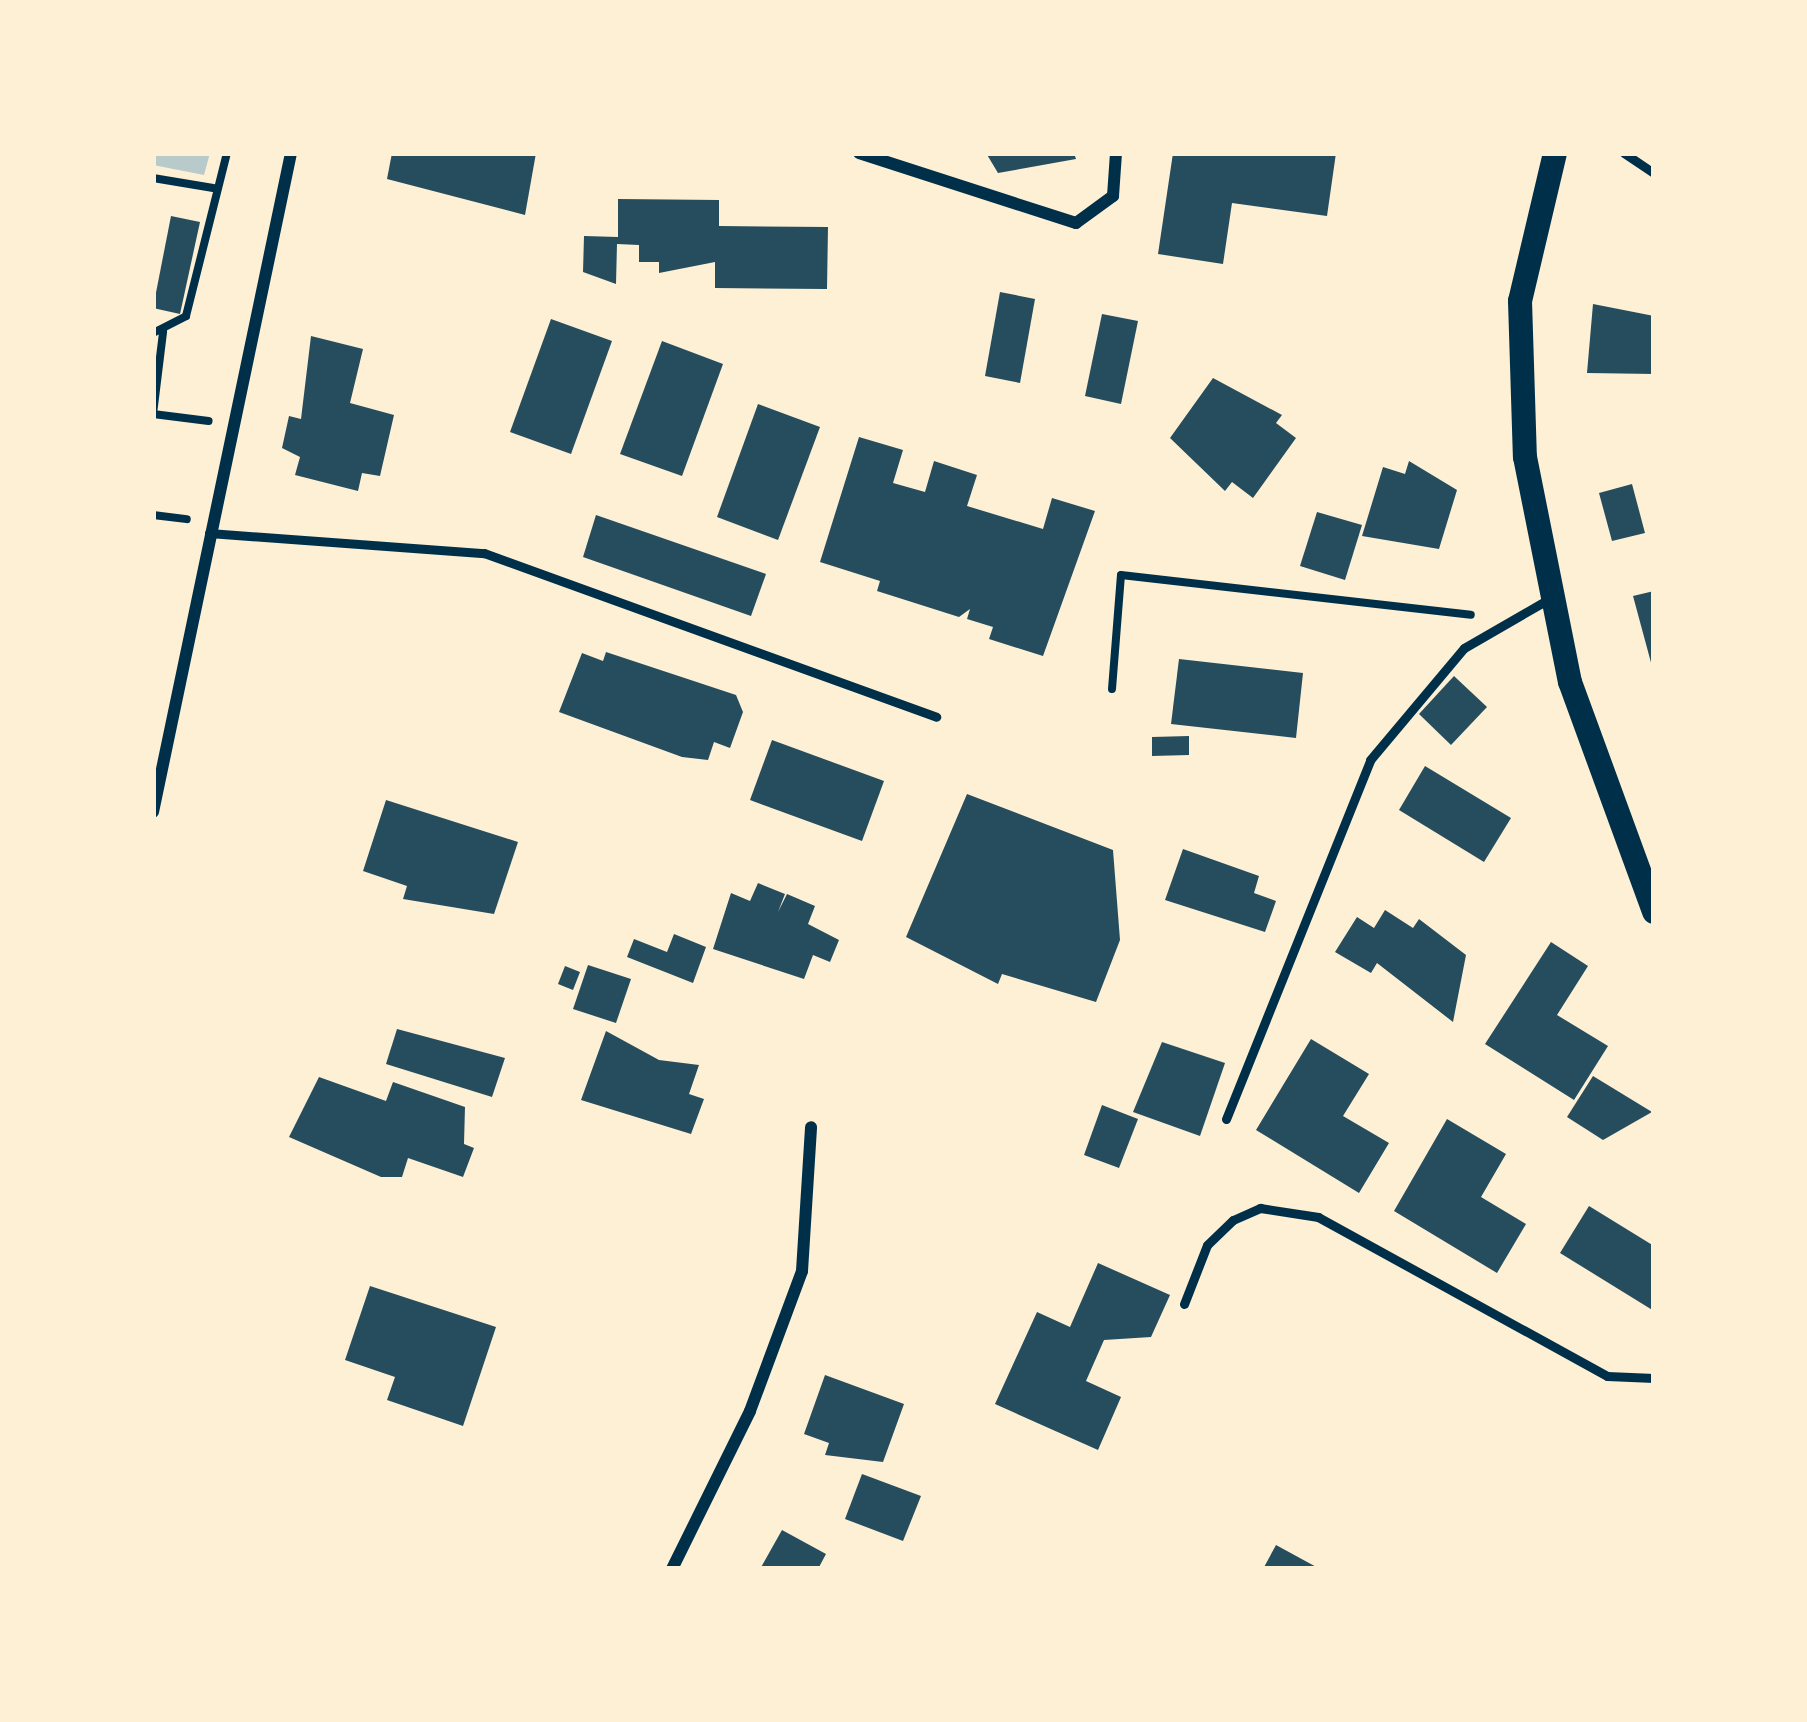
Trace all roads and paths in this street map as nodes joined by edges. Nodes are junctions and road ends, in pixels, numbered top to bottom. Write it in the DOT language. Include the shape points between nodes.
graph roads {
  1 [pos="227,153"];
  2 [pos="291,153"];
  3 [pos="859,153"];
  4 [pos="1116,153"];
  5 [pos="1555,153"];
  6 [pos="1624,153"];
  7 [pos="1654,172"];
  8 [pos="153,178"];
  9 [pos="213,188"];
  10 [pos="158,333"];
  11 [pos="153,414"];
  12 [pos="228,425"];
  13 [pos="153,514"];
  14 [pos="210,528"];
  15 [pos="1549,599"];
  16 [pos="1499,626"];
  17 [pos="1112,688"];
  18 [pos="936,717"];
  19 [pos="153,812"];
  20 [pos="1654,912"];
  21 [pos="1226,1119"];
  22 [pos="811,1127"];
  23 [pos="1184,1304"];
  24 [pos="1654,1378"];
  25 [pos="672,1569"];
  1 -- 9 [label="path"];
  2 -- 12 [label="street"];
  3 -- 4 [label="street" via="1076,223 1113,196"];
  5 -- 15 [label="main road" via="1536,204 1517,343"];
  6 -- 7 [label="lane"];
  8 -- 9 [label="path"];
  9 -- 10 [label="path" via="186,316"];
  10 -- 11 [label="path"];
  11 -- 12 [label="path"];
  12 -- 14 [label="street"];
  13 -- 14 [label="path"];
  14 -- 18 [label="lane" via="484,553"];
  14 -- 19 [label="street"];
  15 -- 16 [label="lane"];
  15 -- 20 [label="main road" via="1595,765"];
  16 -- 17 [label="path" via="1456,610 1121,575"];
  16 -- 21 [label="lane" via="1432,677 1370,760"];
  22 -- 25 [label="street" via="802,1271 750,1411"];
  23 -- 24 [label="lane" via="1207,1245 1233,1220 1260,1208 1318,1217 1607,1376"];
}
